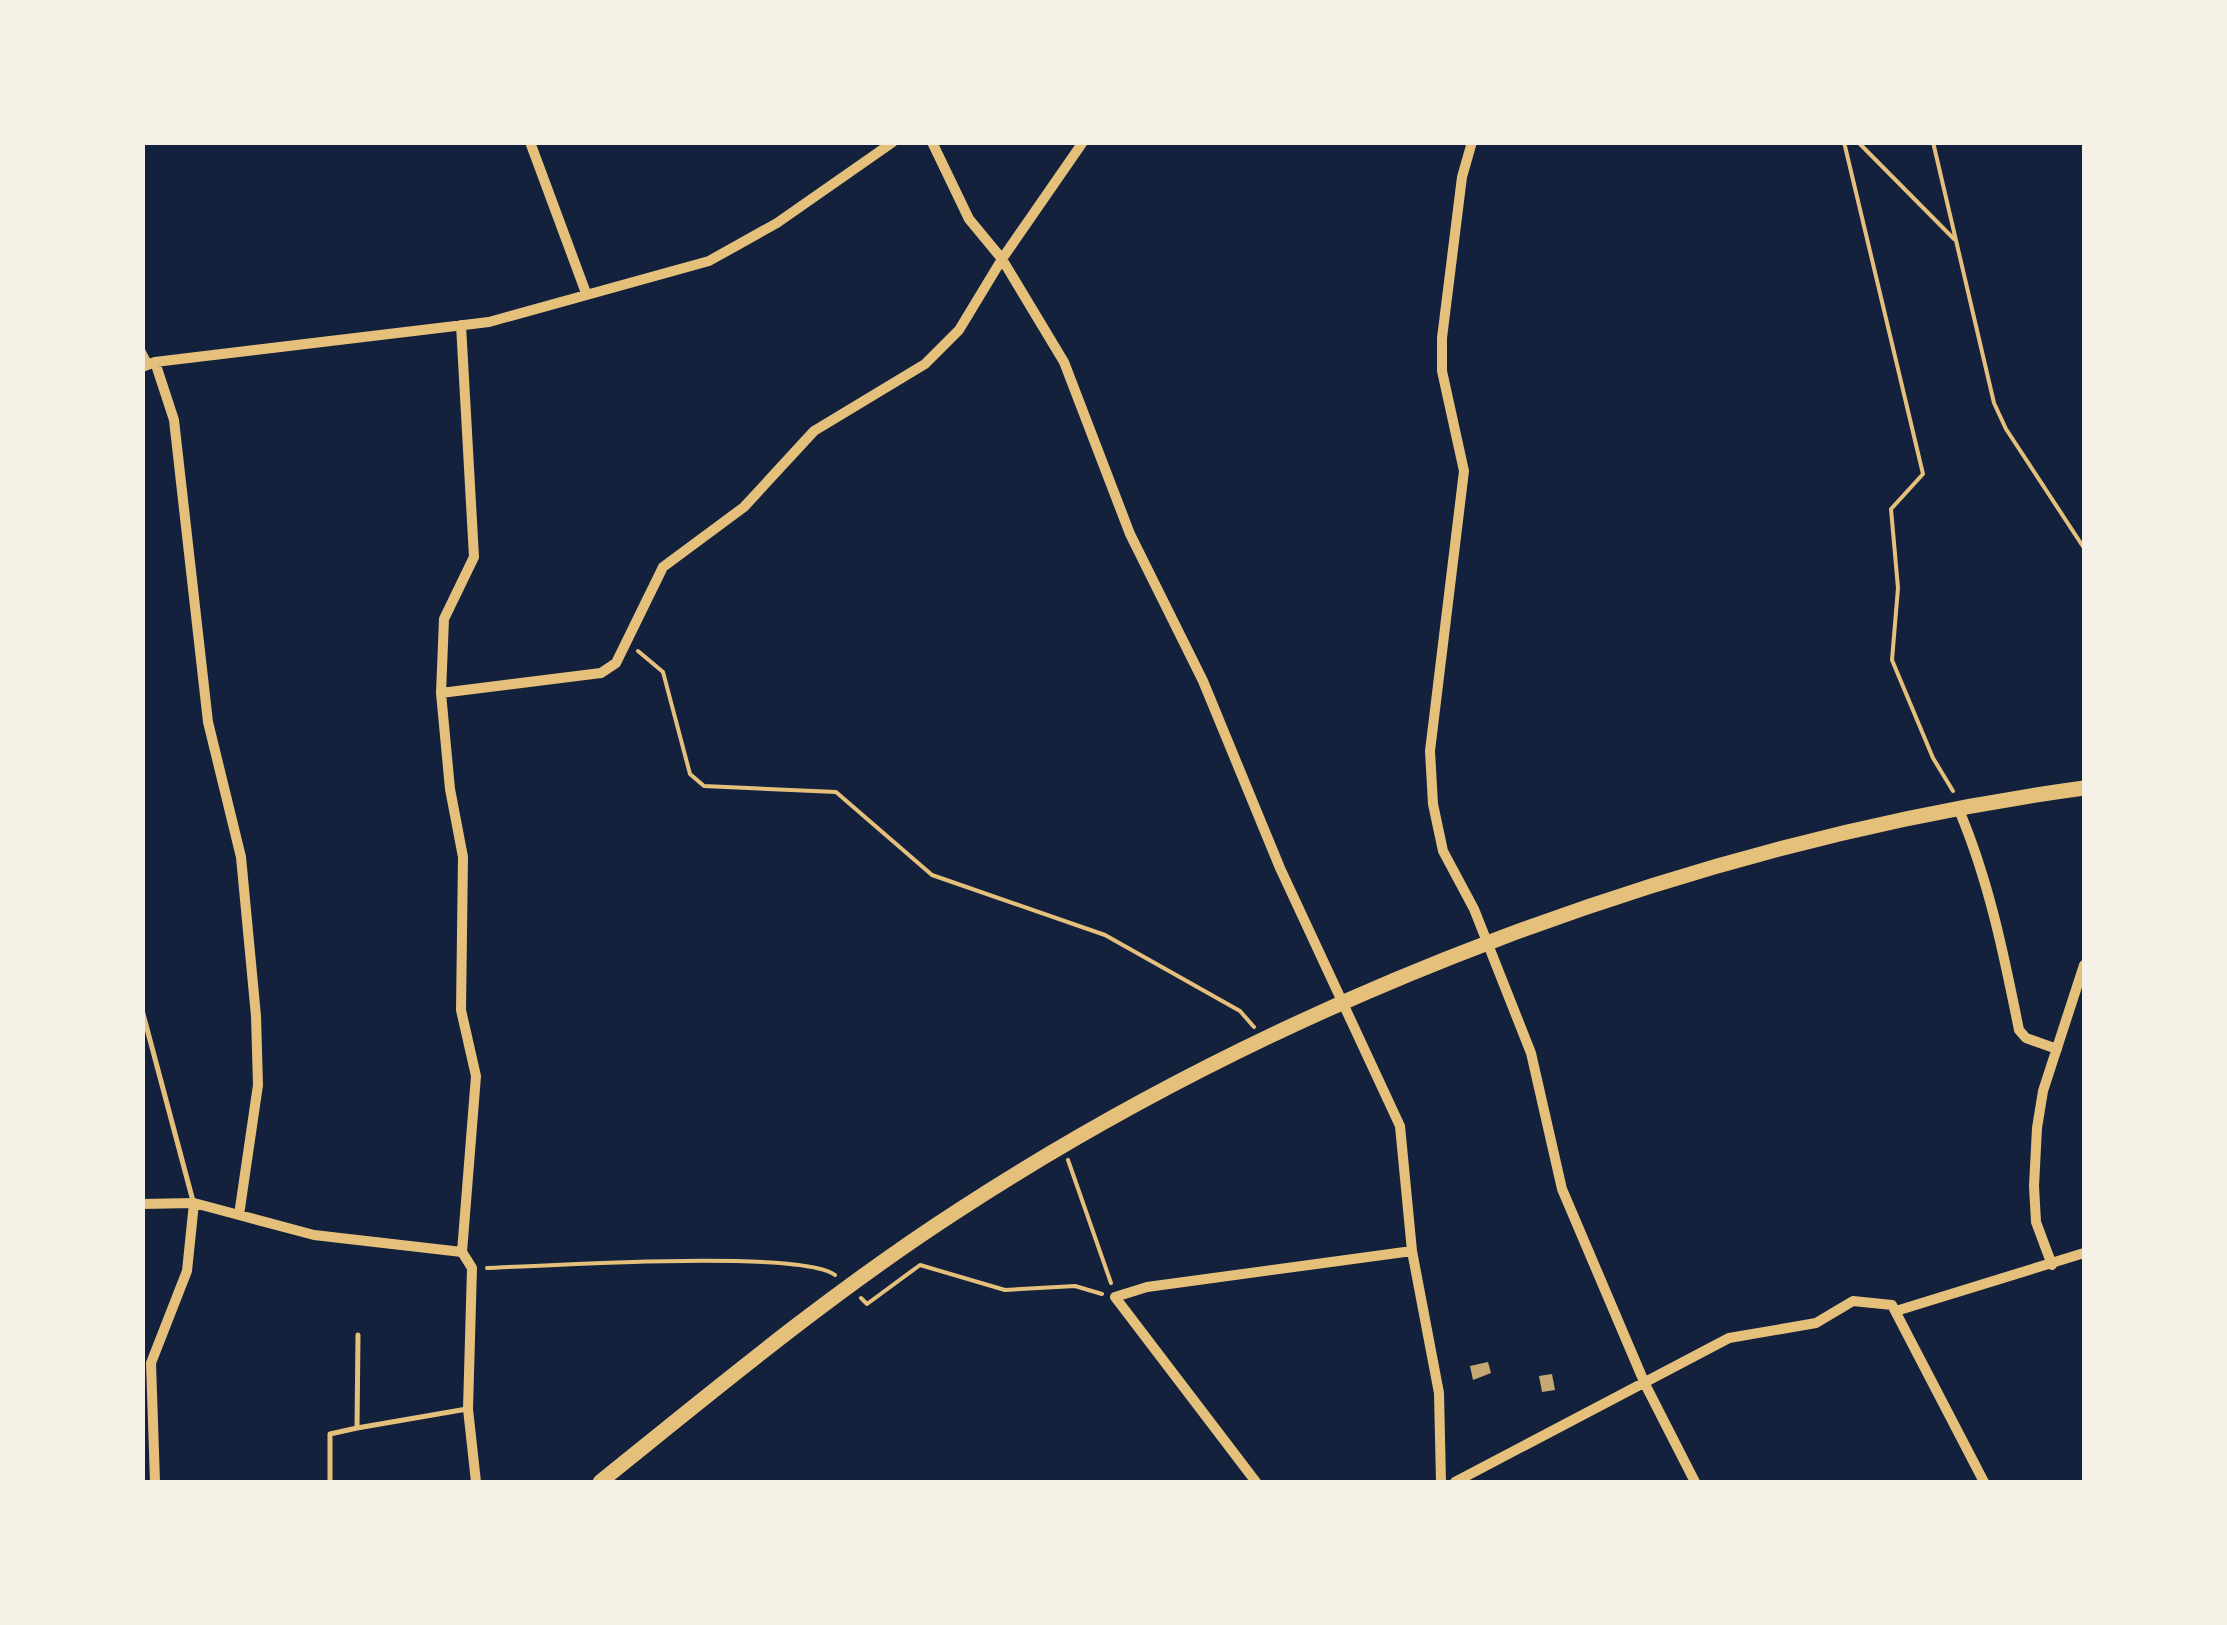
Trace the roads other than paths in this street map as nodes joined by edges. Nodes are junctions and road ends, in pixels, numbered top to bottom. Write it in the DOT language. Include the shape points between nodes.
graph roads {
  1 [pos="530,142"];
  2 [pos="893,142"];
  3 [pos="932,142"];
  4 [pos="1083,142"];
  5 [pos="1472,142"];
  6 [pos="1002,259"];
  7 [pos="586,293"];
  8 [pos="461,325"];
  9 [pos="142,349"];
  10 [pos="149,365"];
  11 [pos="441,692"];
  12 [pos="2084,788"];
  13 [pos="1959,810"];
  14 [pos="1487,943"];
  15 [pos="2084,965"];
  16 [pos="1341,1004"];
  17 [pos="142,1010"];
  18 [pos="2057,1049"];
  19 [pos="142,1204"];
  20 [pos="194,1204"];
  21 [pos="239,1215"];
  22 [pos="1412,1251"];
  23 [pos="462,1252"];
  24 [pos="2084,1253"];
  25 [pos="2052,1264"];
  26 [pos="1896,1312"];
  27 [pos="358,1336"];
  28 [pos="1646,1384"];
  29 [pos="468,1409"];
  30 [pos="356,1428"];
  31 [pos="156,1482"];
  32 [pos="330,1482"];
  33 [pos="476,1482"];
  34 [pos="600,1482"];
  35 [pos="1256,1482"];
  36 [pos="1441,1482"];
  37 [pos="1455,1482"];
  38 [pos="1694,1482"];
  39 [pos="1984,1482"];
  1 -- 7 [label="street"];
  2 -- 7 [label="street" via="777,224 709,261"];
  3 -- 6 [label="street" via="969,219"];
  4 -- 6 [label="street"];
  5 -- 14 [label="street" via="1442,338 1442,371 1464,471 1430,750 1443,851"];
  6 -- 11 [label="street" via="959,330 926,364 814,431 744,508 663,567 616,663 601,673"];
  6 -- 16 [label="street" via="1064,362 1130,534 1204,681"];
  7 -- 8 [label="street"];
  8 -- 10 [label="street"];
  8 -- 11 [label="street" via="474,557 444,620"];
  9 -- 10 [label="lane"];
  10 -- 21 [label="street" via="174,420 208,722 240,857 258,1086"];
  11 -- 23 [label="street" via="463,857 460,1010 476,1076"];
  12 -- 13 [label="main road"];
  13 -- 14 [label="main road" via="1658,885"];
  13 -- 18 [label="street" via="2001,938 2019,1030"];
  14 -- 16 [label="main road"];
  14 -- 28 [label="street" via="1531,1053 1562,1189"];
  15 -- 18 [label="street"];
  16 -- 22 [label="street" via="1400,1126"];
  16 -- 34 [label="main road" via="1061,1146 958,1210 847,1286"];
  17 -- 20 [label="lane"];
  18 -- 25 [label="street" via="2040,1109 2034,1186 2036,1222"];
  19 -- 20 [label="street"];
  20 -- 21 [label="street"];
  20 -- 31 [label="street" via="187,1272 151,1363"];
  21 -- 23 [label="street" via="314,1235"];
  22 -- 35 [label="street" via="1203,1278 1115,1298"];
  22 -- 36 [label="street" via="1439,1392"];
  23 -- 29 [label="street" via="472,1268"];
  24 -- 25 [label="street"];
  25 -- 26 [label="street"];
  26 -- 28 [label="street" via="1892,1304 1852,1302 1816,1323 1729,1338"];
  26 -- 39 [label="street"];
  27 -- 30 [label="lane"];
  28 -- 37 [label="street"];
  28 -- 38 [label="street"];
  29 -- 30 [label="lane"];
  29 -- 33 [label="street"];
  30 -- 32 [label="lane" via="330,1434"];
}
